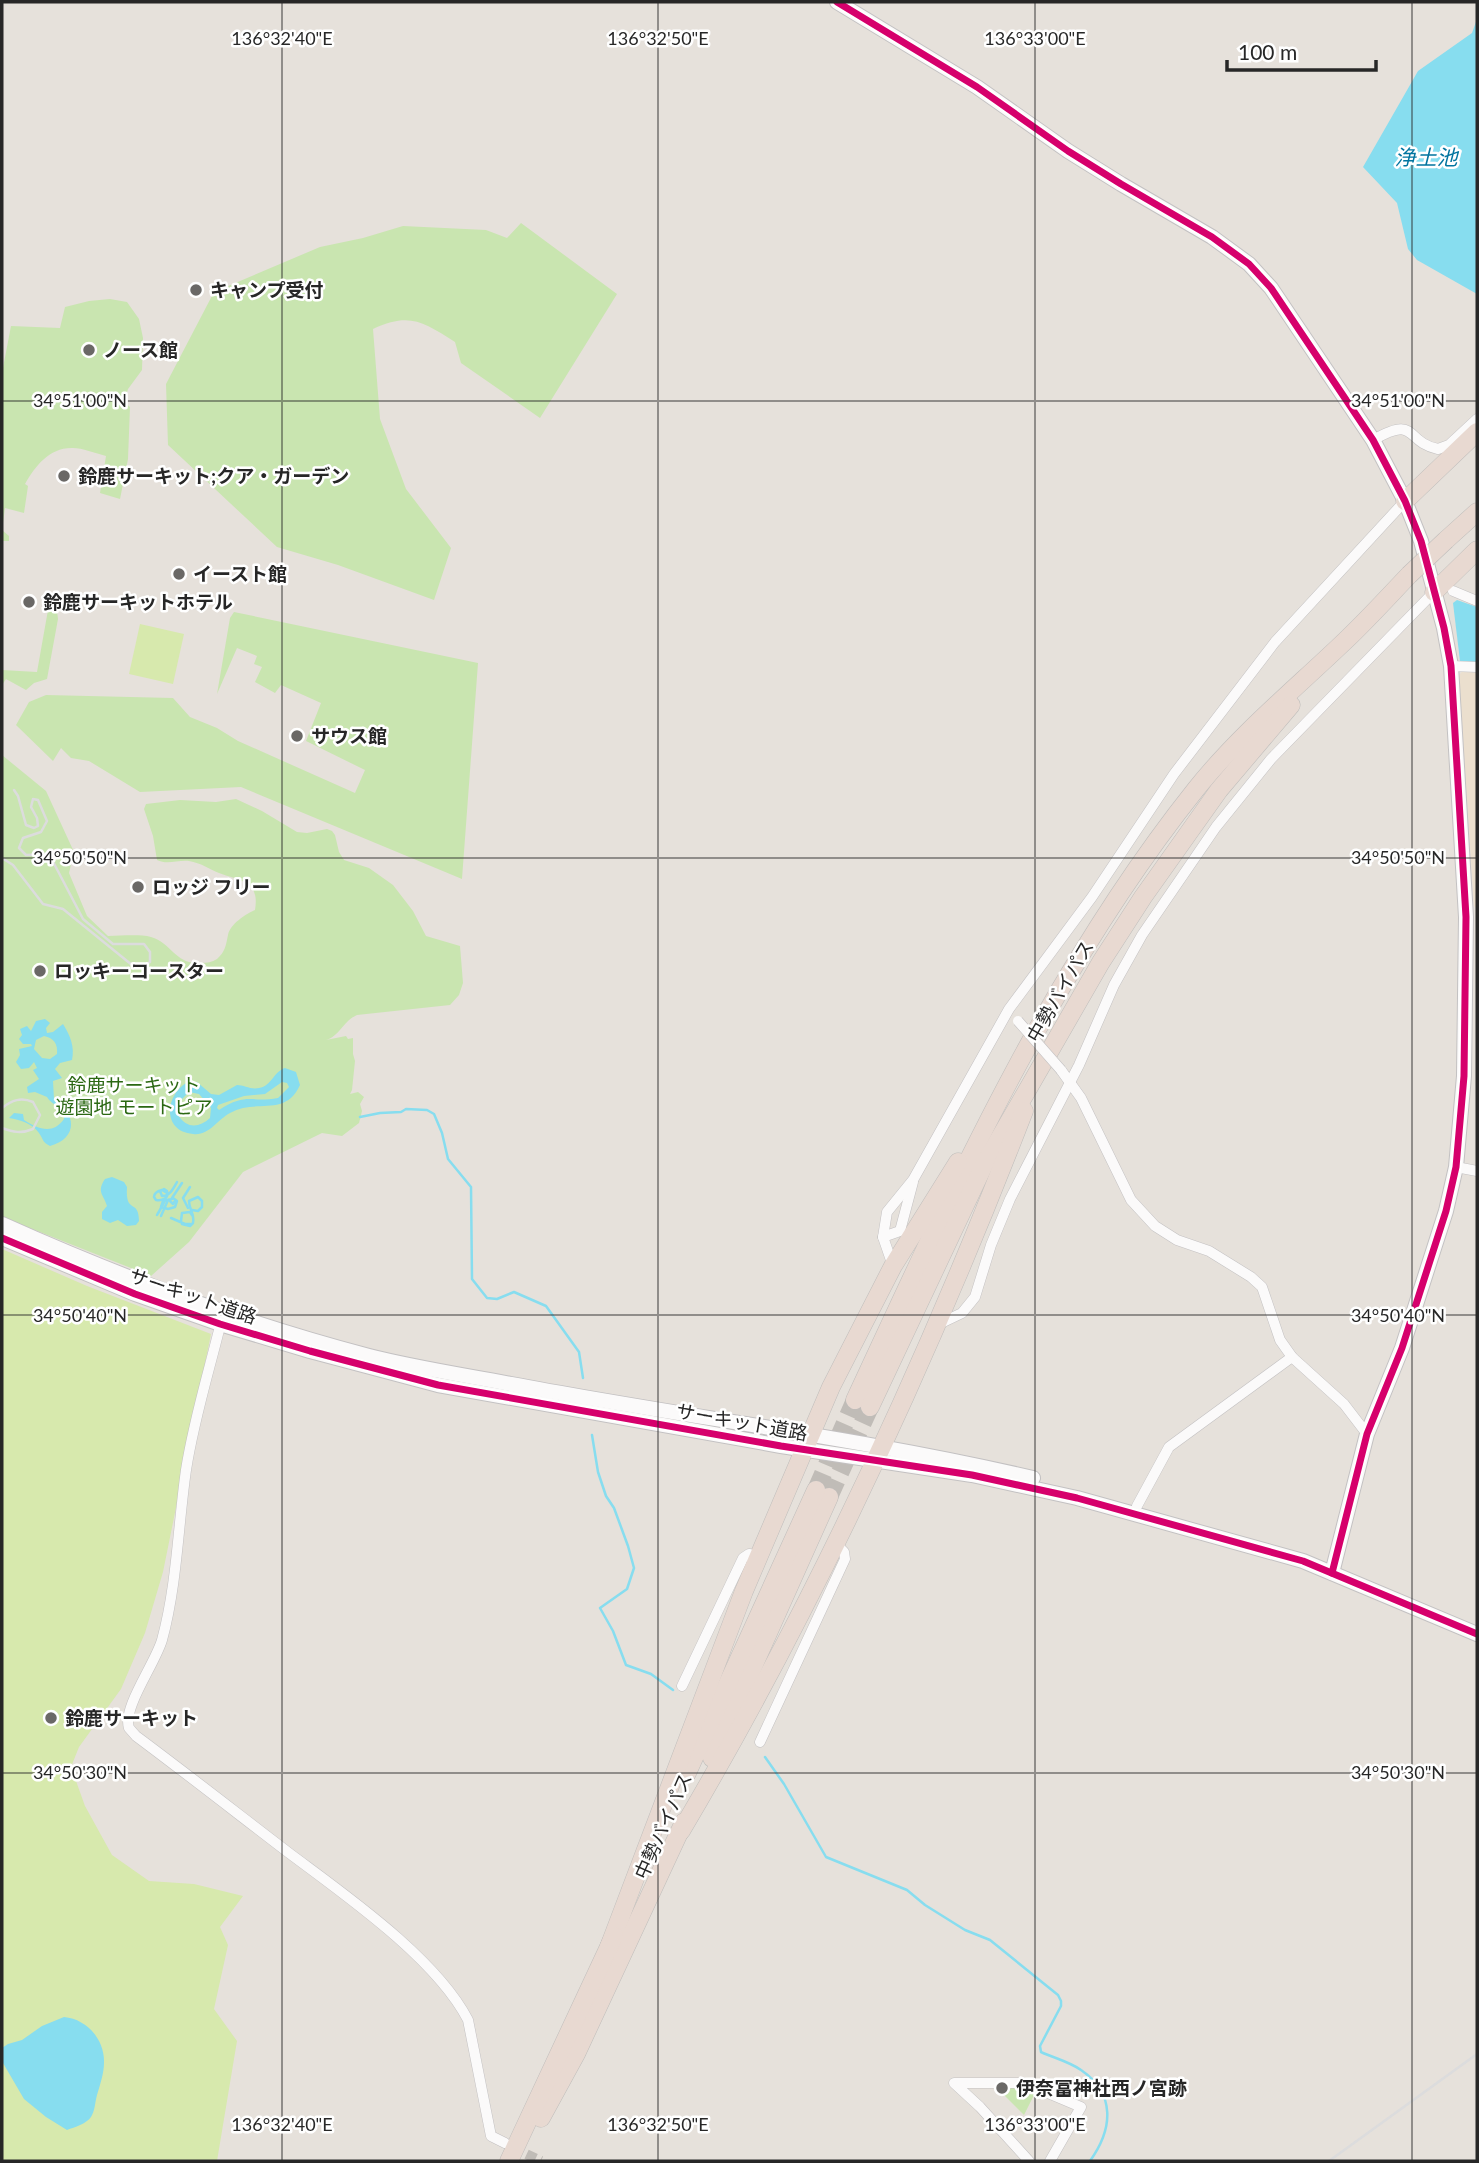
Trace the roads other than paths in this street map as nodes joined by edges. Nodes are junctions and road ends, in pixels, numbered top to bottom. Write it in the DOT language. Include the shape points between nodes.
graph roads {
  1 [pos="837,2"];
  2 [pos="1477,419"];
  3 [pos="1477,432"];
  4 [pos="1373,440"];
  5 [pos="1405,501"];
  6 [pos="1477,512"];
  7 [pos="1477,550"];
  8 [pos="1444,592"];
  9 [pos="1477,601"];
  10 [pos="1347,638"];
  11 [pos="1451,666"];
  12 [pos="1477,667"];
  13 [pos="1471,917"];
  14 [pos="1018,1021"];
  15 [pos="1043,1062"];
  16 [pos="1071,1082"];
  17 [pos="1002,1095"];
  18 [pos="1456,1167"];
  19 [pos="1477,1171"];
  20 [pos="913,1180"];
  21 [pos="2,1224"];
  22 [pos="883,1237"];
  23 [pos="2,1238"];
  24 [pos="893,1266"];
  25 [pos="222,1317"];
  26 [pos="939,1324"];
  27 [pos="1292,1357"];
  28 [pos="1367,1434"];
  29 [pos="809,1442"];
  30 [pos="878,1453"];
  31 [pos="1137,1506"];
  32 [pos="837,1545"];
  33 [pos="759,1556"];
  34 [pos="1303,1561"];
  35 [pos="1332,1573"];
  36 [pos="1477,1634"];
  37 [pos="682,1686"];
  38 [pos="760,1742"];
  39 [pos="681,1831"];
  40 [pos="609,1947"];
  41 [pos="507,2152"];
  42 [pos="518,2161"];
  43 [pos="1029,2161"];
  44 [pos="1050,2161"];
  1 -- 4 [label="street" via="1249,264 1286,307"];
  2 -- 4 [label="street" via="1449,445 1438,449 1424,445 1407,430 1392,430"];
  3 -- 5 [label="highway"];
  4 -- 5 [label="street"];
  5 -- 8 [label="street"];
  5 -- 20 [label="street" via="1275,642 1174,774 1092,897 1009,1009"];
  6 -- 10 [label="highway, 中勢バイパス, bridge"];
  7 -- 8 [label="highway"];
  8 -- 9 [label="street"];
  8 -- 11 [label="street"];
  8 -- 16 [label="street" via="1270,759 1216,827 1142,934"];
  10 -- 15 [label="highway, 中勢バイパス" via="1219,790 1143,897"];
  10 -- 17 [label="highway, 中勢バイパス" via="1198,786 1154,844 1083,952"];
  11 -- 12 [label="street"];
  11 -- 13 [label="street"];
  13 -- 18 [label="street"];
  14 -- 16 [label="street, bridge"];
  15 -- 17 [label="highway, 中勢バイパス" via="982,1167 862,1404 930,1240"];
  15 -- 26 [label="highway"];
  16 -- 26 [label="street" via="1010,1199 975,1297 962,1313"];
  16 -- 27 [label="street" via="1131,1200 1155,1226 1177,1240 1209,1251 1251,1276 1262,1287 1280,1340"];
  17 -- 24 [label="highway"];
  18 -- 19 [label="street"];
  18 -- 28 [label="street" via="1402,1348"];
  20 -- 22 [label="street" via="887,1212"];
  20 -- 22 [label="street" via="900,1231"];
  21 -- 25 [label="street, サーキット道路"];
  22 -- 24 [label="street"];
  23 -- 25 [label="street, サーキット道路" via="135,1294"];
  24 -- 29 [label="highway" via="836,1376"];
  25 -- 29 [label="street, サーキット道路" via="438,1385"];
  25 -- 41 [label="street" via="186,1468 163,1632 157,1655 128,1710 129,1728 345,1895 424,1964 468,2020 491,2136"];
  26 -- 30 [label="highway"];
  27 -- 28 [label="street" via="1344,1404"];
  27 -- 31 [label="street" via="1169,1447"];
  28 -- 35 [label="street"];
  29 -- 30 [label="street, サーキット道路"];
  29 -- 33 [label="highway"];
  30 -- 31 [label="street" via="990,1468"];
  30 -- 32 [label="highway"];
  30 -- 34 [label="street" via="1077,1497"];
  31 -- 34 [label="street"];
  32 -- 38 [label="street" via="845,1559"];
  32 -- 39 [label="highway"];
  33 -- 37 [label="street" via="743,1558"];
  33 -- 40 [label="highway"];
  34 -- 35 [label="street"];
  35 -- 36 [label="street"];
  39 -- 40 [label="highway, 中勢バイパス" via="822,1493"];
  39 -- 42 [label="highway, 中勢バイパス" via="576,2054"];
  40 -- 41 [label="highway, 中勢バイパス"];
  43 -- 44 [label="street" via="954,2083 1024,2083 1081,2107"];
}
